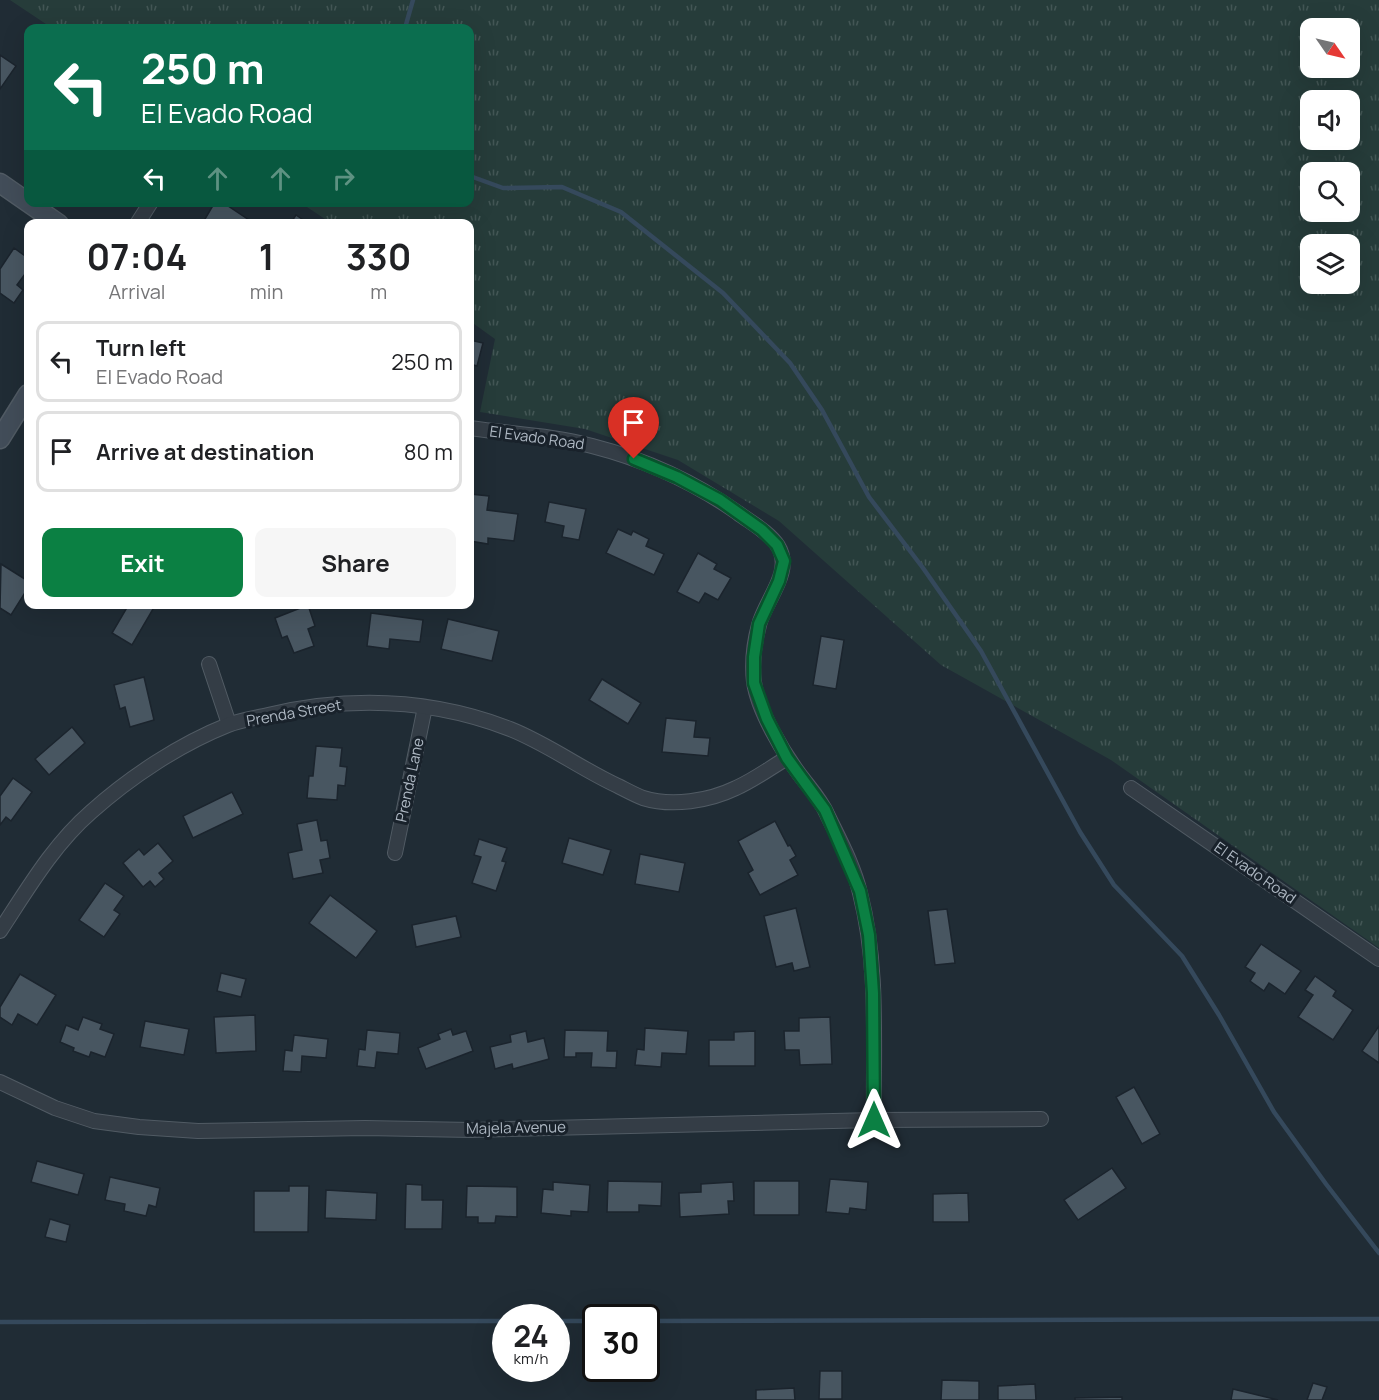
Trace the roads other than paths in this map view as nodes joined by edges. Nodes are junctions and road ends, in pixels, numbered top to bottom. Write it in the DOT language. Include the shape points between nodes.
graph roads {
  1 [pos="0,183"];
  2 [pos="24,200"];
  3 [pos="35,207"];
  4 [pos="52,219"];
  5 [pos="24,400"];
  6 [pos="474,429"];
  7 [pos="0,439"];
  8 [pos="209,664"];
  9 [pos="425,707"];
  10 [pos="229,724"];
  11 [pos="787,758"];
  12 [pos="1131,788"];
  13 [pos="395,853"];
  14 [pos="0,931"];
  15 [pos="1379,959"];
  16 [pos="0,1082"];
  17 [pos="1041,1119"];
  18 [pos="874,1120"];
  1 -- 2 [label="street"];
  3 -- 4 [label="street"];
  5 -- 7 [label="street"];
  6 -- 11 [label="street, El Evado Road" via="590,445 634,459 720,500 777,545 784,561 759,624 754,683"];
  8 -- 10 [label="street"];
  9 -- 10 [label="street, Prenda Street" via="334,703"];
  9 -- 11 [label="street, Prenda Street" via="509,729 643,798 675,803 706,799 736,789"];
  9 -- 13 [label="street, Prenda Lane"];
  10 -- 14 [label="street, Prenda Street" via="138,774 89,813 41,868"];
  11 -- 18 [label="street" via="825,810 860,891 869,935 873,993"];
  12 -- 15 [label="street, El Evado Road"];
  16 -- 18 [label="street, Majela Avenue" via="55,1108 94,1120 198,1131 471,1130"];
  17 -- 18 [label="street, Majela Avenue"];
}
